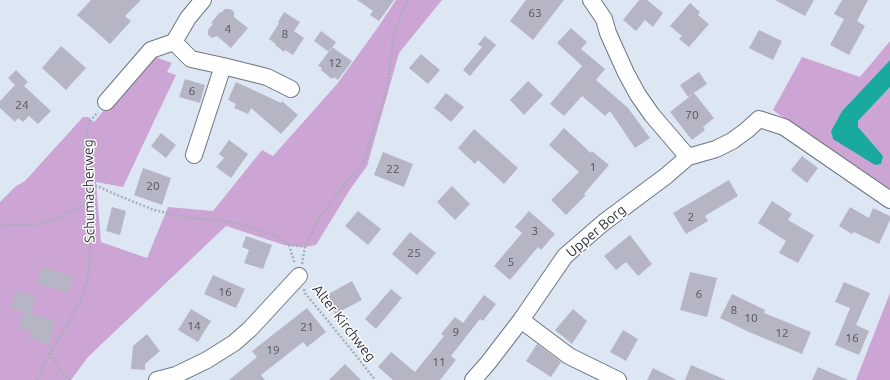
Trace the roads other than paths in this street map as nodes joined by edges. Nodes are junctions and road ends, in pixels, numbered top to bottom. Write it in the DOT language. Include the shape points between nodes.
graph roads {
  1 [pos="203,0"];
  2 [pos="591,0"];
  3 [pos="174,42"];
  4 [pos="223,66"];
  5 [pos="291,89"];
  6 [pos="106,102"];
  7 [pos="194,155"];
  8 [pos="688,157"];
  9 [pos="890,200"];
  10 [pos="299,276"];
  11 [pos="521,320"];
  12 [pos="157,380"];
  13 [pos="473,380"];
  14 [pos="618,380"];
  1 -- 3 [label="street" via="188,18"];
  2 -- 8 [label="street" via="604,19 608,33 638,95"];
  3 -- 4 [label="street" via="191,59"];
  3 -- 6 [label="street" via="150,50"];
  4 -- 5 [label="street" via="267,77"];
  4 -- 7 [label="street"];
  8 -- 9 [label="street" via="716,149 732,141 759,119 784,127"];
  8 -- 11 [label="street, Upper Borg" via="565,256"];
  10 -- 12 [label="street" via="234,343 176,375"];
  11 -- 13 [label="street, Upper Borg"];
  11 -- 14 [label="street" via="569,356"];
}
